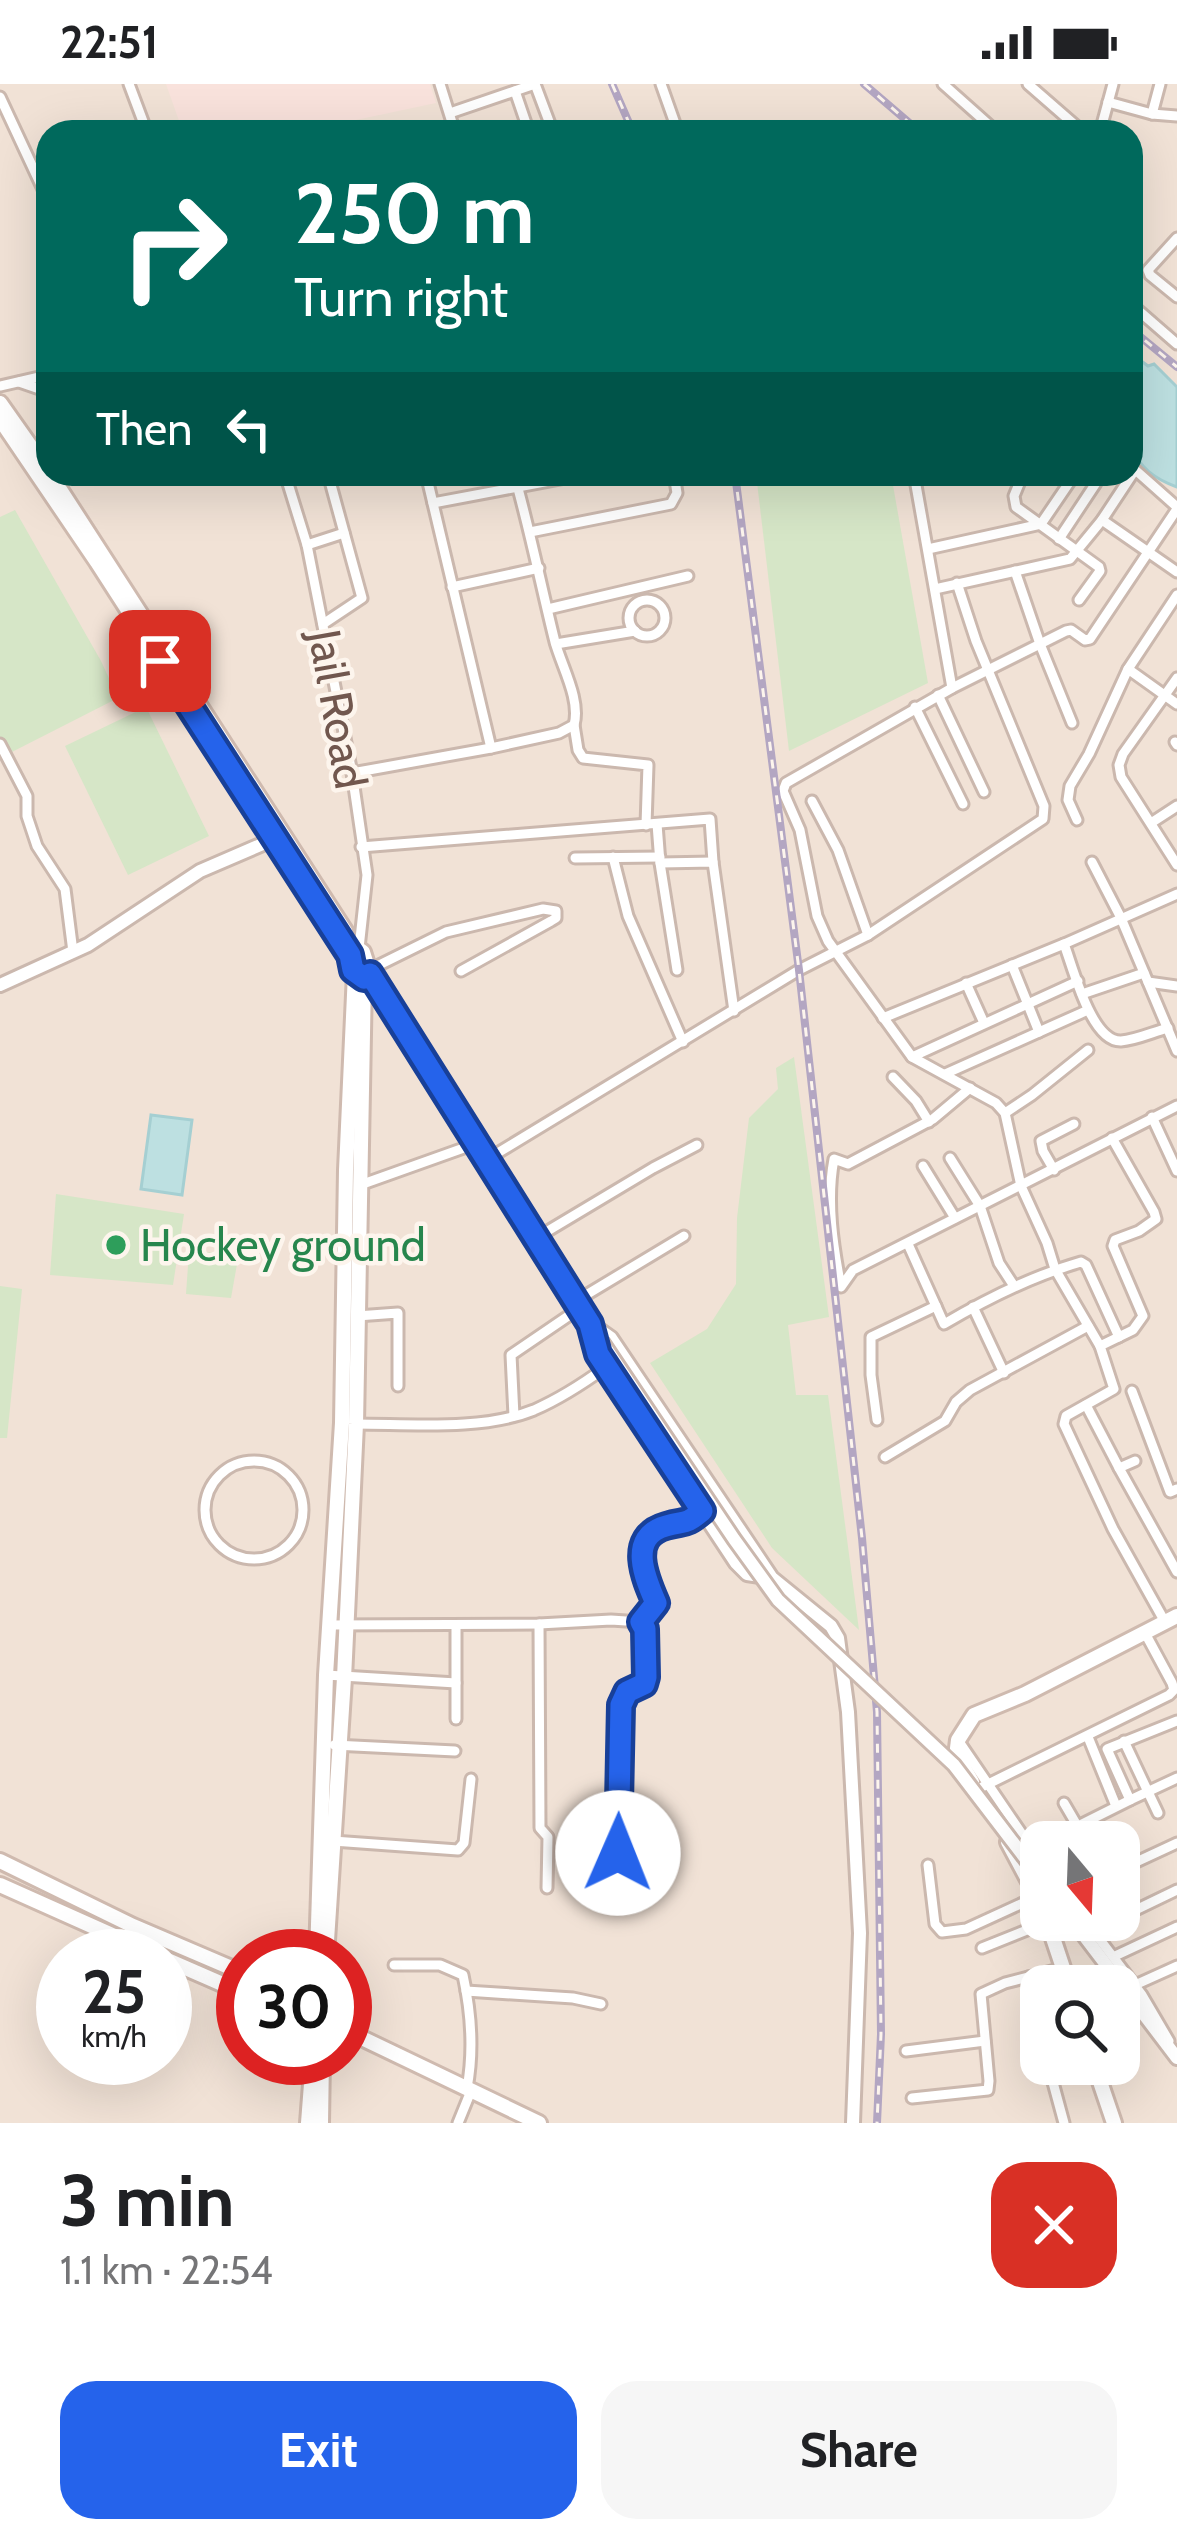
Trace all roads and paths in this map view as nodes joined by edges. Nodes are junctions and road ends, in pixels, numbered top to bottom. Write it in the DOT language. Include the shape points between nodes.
graph roads {
  1 [pos="129,84"];
  2 [pos="440,84"];
  3 [pos="661,84"];
  4 [pos="943,84"];
  5 [pos="1028,84"];
  6 [pos="1113,84"];
  7 [pos="1160,84"];
  8 [pos="515,91"];
  9 [pos="0,98"];
  10 [pos="1108,103"];
  11 [pos="450,112"];
  12 [pos="1152,114"];
  13 [pos="1177,116"];
  14 [pos="142,120"];
  15 [pos="452,120"];
  16 [pos="526,120"];
  17 [pos="545,120"];
  18 [pos="674,120"];
  19 [pos="984,120"];
  20 [pos="1069,120"];
  21 [pos="1103,120"];
  22 [pos="36,174"];
  23 [pos="1177,238"];
  24 [pos="1177,297"];
  25 [pos="1143,314"];
  26 [pos="1177,344"];
  27 [pos="36,378"];
  28 [pos="19,382"];
  29 [pos="0,386"];
  30 [pos="36,388"];
  31 [pos="0,404"];
  32 [pos="0,419"];
  33 [pos="36,454"];
  34 [pos="36,472"];
  35 [pos="1143,477"];
  36 [pos="45,486"];
  37 [pos="58,486"];
  38 [pos="288,486"];
  39 [pos="331,486"];
  40 [pos="429,486"];
  41 [pos="517,486"];
  42 [pos="532,486"];
  43 [pos="676,486"];
  44 [pos="916,486"];
  45 [pos="1019,486"];
  46 [pos="1067,486"];
  47 [pos="1094,486"];
  48 [pos="1122,486"];
  49 [pos="518,489"];
  50 [pos="433,503"];
  51 [pos="1177,508"];
  52 [pos="1102,520"];
  53 [pos="1042,524"];
  54 [pos="344,532"];
  55 [pos="530,532"];
  56 [pos="1059,539"];
  57 [pos="308,545"];
  58 [pos="928,549"];
  59 [pos="1148,551"];
  60 [pos="1077,553"];
  61 [pos="539,568"];
  62 [pos="1015,571"];
  63 [pos="1177,572"];
  64 [pos="688,576"];
  65 [pos="957,583"];
  66 [pos="452,587"];
  67 [pos="935,589"];
  68 [pos="1177,596"];
  69 [pos="1079,600"];
  70 [pos="548,609"];
  71 [pos="323,624"];
  72 [pos="634,631"];
  73 [pos="556,644"];
  74 [pos="1040,644"];
  75 [pos="988,668"];
  76 [pos="1128,670"];
  77 [pos="1177,678"];
  78 [pos="952,688"];
  79 [pos="938,695"];
  80 [pos="1165,695"];
  81 [pos="1177,704"];
  82 [pos="915,707"];
  83 [pos="1072,723"];
  84 [pos="574,725"];
  85 [pos="0,744"];
  86 [pos="490,748"];
  87 [pos="352,773"];
  88 [pos="984,792"];
  89 [pos="812,801"];
  90 [pos="963,804"];
  91 [pos="1177,806"];
  92 [pos="1077,820"];
  93 [pos="1151,823"];
  94 [pos="652,825"];
  95 [pos="279,838"];
  96 [pos="361,847"];
  97 [pos="613,857"];
  98 [pos="575,858"];
  99 [pos="660,860"];
  100 [pos="713,862"];
  101 [pos="1092,862"];
  102 [pos="1177,865"];
  103 [pos="1177,894"];
  104 [pos="1121,918"];
  105 [pos="868,934"];
  106 [pos="1064,944"];
  107 [pos="353,950"];
  108 [pos="73,952"];
  109 [pos="838,952"];
  110 [pos="1012,965"];
  111 [pos="677,970"];
  112 [pos="461,971"];
  113 [pos="364,974"];
  114 [pos="1146,977"];
  115 [pos="1078,981"];
  116 [pos="966,983"];
  117 [pos="0,985"];
  118 [pos="1177,986"];
  119 [pos="1082,994"];
  120 [pos="1030,1003"];
  121 [pos="1088,1010"];
  122 [pos="734,1012"];
  123 [pos="883,1018"];
  124 [pos="984,1023"];
  125 [pos="1168,1028"];
  126 [pos="1039,1032"];
  127 [pos="683,1042"];
  128 [pos="1176,1048"];
  129 [pos="1088,1050"];
  130 [pos="912,1057"];
  131 [pos="945,1074"];
  132 [pos="893,1077"];
  133 [pos="970,1088"];
  134 [pos="1177,1106"];
  135 [pos="1005,1113"];
  136 [pos="1152,1117"];
  137 [pos="929,1122"];
  138 [pos="1074,1124"];
  139 [pos="1112,1138"];
  140 [pos="475,1144"];
  141 [pos="697,1145"];
  142 [pos="950,1158"];
  143 [pos="486,1160"];
  144 [pos="923,1166"];
  145 [pos="1054,1170"];
  146 [pos="1177,1171"];
  147 [pos="360,1185"];
  148 [pos="1021,1186"];
  149 [pos="980,1206"];
  150 [pos="955,1218"];
  151 [pos="683,1236"];
  152 [pos="536,1238"];
  153 [pos="908,1244"];
  154 [pos="1055,1269"];
  155 [pos="1014,1286"];
  156 [pos="578,1304"];
  157 [pos="936,1306"];
  158 [pos="973,1306"];
  159 [pos="358,1316"];
  160 [pos="590,1324"];
  161 [pos="1088,1326"];
  162 [pos="1119,1336"];
  163 [pos="1100,1346"];
  164 [pos="606,1367"];
  165 [pos="1004,1373"];
  166 [pos="398,1386"];
  167 [pos="1132,1391"];
  168 [pos="1086,1405"];
  169 [pos="514,1417"];
  170 [pos="877,1420"];
  171 [pos="356,1424"];
  172 [pos="886,1457"];
  173 [pos="1135,1461"];
  174 [pos="1119,1468"];
  175 [pos="216,1481"];
  176 [pos="1173,1490"];
  177 [pos="1177,1508"];
  178 [pos="702,1511"];
  179 [pos="1177,1572"];
  180 [pos="772,1578"];
  181 [pos="1171,1619"];
  182 [pos="641,1622"];
  183 [pos="539,1624"];
  184 [pos="338,1625"];
  185 [pos="456,1626"];
  186 [pos="1145,1633"];
  187 [pos="326,1675"];
  188 [pos="344,1678"];
  189 [pos="456,1683"];
  190 [pos="456,1719"];
  191 [pos="1177,1721"];
  192 [pos="1088,1737"];
  193 [pos="1124,1742"];
  194 [pos="332,1745"];
  195 [pos="455,1751"];
  196 [pos="1177,1778"];
  197 [pos="471,1779"];
  198 [pos="981,1787"];
  199 [pos="1146,1790"];
  200 [pos="1130,1800"];
  201 [pos="1064,1803"];
  202 [pos="1116,1806"];
  203 [pos="1157,1814"];
  204 [pos="1074,1821"];
  205 [pos="1089,1821"];
  206 [pos="1020,1832"];
  207 [pos="333,1840"];
  208 [pos="1177,1844"];
  209 [pos="1020,1851"];
  210 [pos="1140,1861"];
  211 [pos="5,1864"];
  212 [pos="928,1865"];
  213 [pos="0,1884"];
  214 [pos="619,1887"];
  215 [pos="547,1888"];
  216 [pos="1177,1890"];
  217 [pos="1020,1908"];
  218 [pos="1140,1908"];
  219 [pos="1177,1927"];
  220 [pos="100,1929"];
  221 [pos="318,1929"];
  222 [pos="328,1929"];
  223 [pos="1020,1932"];
  224 [pos="1088,1941"];
  225 [pos="1102,1941"];
  226 [pos="982,1948"];
  227 [pos="1115,1956"];
  228 [pos="216,1961"];
  229 [pos="394,1965"];
  230 [pos="1121,1965"];
  231 [pos="1177,1966"];
  232 [pos="1020,1980"];
  233 [pos="1140,1983"];
  234 [pos="466,1991"];
  235 [pos="1140,1992"];
  236 [pos="601,2005"];
  237 [pos="985,2041"];
  238 [pos="372,2043"];
  239 [pos="906,2050"];
  240 [pos="1177,2058"];
  241 [pos="313,2085"];
  242 [pos="319,2085"];
  243 [pos="1054,2085"];
  244 [pos="1101,2085"];
  245 [pos="469,2090"];
  246 [pos="912,2098"];
  247 [pos="505,2108"];
  248 [pos="308,2123"];
  249 [pos="321,2123"];
  250 [pos="458,2123"];
  251 [pos="499,2123"];
  252 [pos="538,2123"];
  253 [pos="853,2123"];
  254 [pos="1064,2123"];
  255 [pos="1114,2123"];
  1 -- 14 [label="street"];
  2 -- 11 [label="street"];
  3 -- 18 [label="street"];
  4 -- 19 [label="street"];
  5 -- 20 [label="street"];
  6 -- 10 [label="street"];
  7 -- 12 [label="street"];
  8 -- 11 [label="street"];
  8 -- 16 [label="street"];
  8 -- 17 [label="street" via="535,84"];
  9 -- 22 [label="street"];
  10 -- 12 [label="street"];
  10 -- 21 [label="street"];
  11 -- 15 [label="street"];
  12 -- 13 [label="street"];
  23 -- 24 [label="street" via="1148,270"];
  25 -- 26 [label="street"];
  27 -- 28 [label="street"];
  28 -- 29 [label="street"];
  28 -- 30 [label="street"];
  31 -- 33 [label="main road"];
  32 -- 34 [label="main road"];
  35 -- 51 [label="street"];
  36 -- 95 [label="main road"];
  37 -- 95 [label="main road"];
  38 -- 57 [label="street, Jail Road"];
  39 -- 54 [label="street"];
  40 -- 50 [label="street"];
  41 -- 49 [label="street"];
  42 -- 49 [label="street"];
  43 -- 55 [label="street" via="671,504"];
  44 -- 58 [label="street"];
  45 -- 53 [label="street" via="1016,507"];
  46 -- 53 [label="street"];
  47 -- 56 [label="street"];
  48 -- 52 [label="street"];
  49 -- 50 [label="street"];
  49 -- 55 [label="street"];
  50 -- 66 [label="street"];
  51 -- 59 [label="street"];
  52 -- 59 [label="street"];
  52 -- 60 [label="street"];
  53 -- 56 [label="street"];
  53 -- 58 [label="street"];
  54 -- 57 [label="street"];
  54 -- 71 [label="street" via="362,598"];
  55 -- 61 [label="street"];
  56 -- 60 [label="street"];
  57 -- 71 [label="street, Jail Road"];
  58 -- 67 [label="street"];
  59 -- 63 [label="street"];
  59 -- 74 [label="street" via="1090,640 1072,630"];
  60 -- 62 [label="street"];
  60 -- 69 [label="street" via="1100,568"];
  61 -- 66 [label="street"];
  61 -- 70 [label="street"];
  62 -- 65 [label="street"];
  62 -- 74 [label="street"];
  64 -- 70 [label="street"];
  65 -- 67 [label="street"];
  65 -- 75 [label="street"];
  66 -- 86 [label="street"];
  67 -- 78 [label="street"];
  68 -- 76 [label="street"];
  70 -- 73 [label="street"];
  71 -- 87 [label="street, Jail Road"];
  72 -- 73 [label="street"];
  73 -- 84 [label="street"];
  74 -- 75 [label="street"];
  74 -- 83 [label="street"];
  75 -- 78 [label="street"];
  75 -- 105 [label="street" via="1043,819"];
  76 -- 80 [label="street"];
  76 -- 92 [label="street" via="1070,785"];
  77 -- 80 [label="street"];
  78 -- 79 [label="street"];
  79 -- 82 [label="street"];
  79 -- 88 [label="street"];
  80 -- 81 [label="street"];
  80 -- 93 [label="street" via="1119,765"];
  82 -- 90 [label="street"];
  82 -- 109 [label="street" via="782,787 800,830 820,928"];
  84 -- 86 [label="street"];
  84 -- 94 [label="street" via="583,758 648,765"];
  85 -- 108 [label="street" via="27,796 37,846 65,889"];
  86 -- 87 [label="street"];
  87 -- 96 [label="street, Jail Road"];
  89 -- 105 [label="street"];
  91 -- 93 [label="street"];
  93 -- 102 [label="street"];
  94 -- 96 [label="street"];
  94 -- 99 [label="street"];
  94 -- 100 [label="street" via="710,819"];
  95 -- 107 [label="main road"];
  95 -- 108 [label="street" via="200,871"];
  96 -- 107 [label="street, Jail Road" via="367,875"];
  97 -- 98 [label="street"];
  97 -- 99 [label="street"];
  97 -- 127 [label="street" via="628,916"];
  99 -- 100 [label="street"];
  99 -- 111 [label="street"];
  100 -- 122 [label="street"];
  101 -- 104 [label="street"];
  103 -- 104 [label="street"];
  104 -- 106 [label="street"];
  104 -- 114 [label="street"];
  105 -- 109 [label="street"];
  106 -- 110 [label="street"];
  106 -- 115 [label="street"];
  107 -- 113 [label="main road" via="365,956"];
  108 -- 117 [label="street"];
  109 -- 122 [label="street"];
  109 -- 123 [label="street"];
  110 -- 116 [label="street"];
  110 -- 120 [label="street"];
  112 -- 113 [label="street" via="556,911 446,932"];
  113 -- 140 [label="street"];
  113 -- 147 [label="main road"];
  113 -- 184 [label="main road" via="346,1170"];
  114 -- 118 [label="street"];
  114 -- 119 [label="street"];
  114 -- 125 [label="street"];
  115 -- 119 [label="street"];
  115 -- 120 [label="street"];
  116 -- 123 [label="street"];
  116 -- 124 [label="street"];
  119 -- 121 [label="street"];
  120 -- 124 [label="street"];
  120 -- 126 [label="street"];
  121 -- 125 [label="street" via="1109,1039"];
  121 -- 126 [label="street"];
  122 -- 127 [label="street"];
  123 -- 130 [label="street"];
  124 -- 130 [label="street"];
  125 -- 128 [label="street"];
  126 -- 131 [label="street"];
  127 -- 143 [label="street"];
  129 -- 135 [label="street"];
  130 -- 131 [label="street"];
  131 -- 133 [label="street"];
  132 -- 137 [label="street"];
  133 -- 135 [label="street"];
  133 -- 137 [label="street"];
  134 -- 136 [label="street"];
  135 -- 148 [label="street"];
  136 -- 139 [label="street"];
  136 -- 146 [label="street"];
  137 -- 153 [label="street" via="848,1164 834,1159 831,1172 841,1287 853,1270"];
  138 -- 145 [label="street" via="1041,1141"];
  139 -- 145 [label="street"];
  139 -- 162 [label="street" via="1156,1219 1113,1246 1143,1316"];
  140 -- 143 [label="street"];
  140 -- 147 [label="street"];
  141 -- 152 [label="street"];
  142 -- 149 [label="street"];
  143 -- 152 [label="street"];
  144 -- 150 [label="street"];
  145 -- 148 [label="street"];
  147 -- 159 [label="main road"];
  148 -- 149 [label="street"];
  148 -- 154 [label="street"];
  149 -- 150 [label="street"];
  149 -- 155 [label="street"];
  150 -- 153 [label="street"];
  151 -- 156 [label="street"];
  152 -- 156 [label="street"];
  153 -- 157 [label="street"];
  154 -- 155 [label="street"];
  154 -- 161 [label="street"];
  154 -- 162 [label="street" via="1086,1265"];
  155 -- 158 [label="street"];
  156 -- 160 [label="street"];
  156 -- 169 [label="street" via="511,1355"];
  157 -- 158 [label="street" via="944,1324"];
  157 -- 170 [label="street" via="872,1337"];
  158 -- 165 [label="street"];
  159 -- 166 [label="street" via="398,1313"];
  159 -- 171 [label="main road"];
  160 -- 164 [label="street"];
  160 -- 180 [label="street" via="611,1338"];
  160 -- 209 [label="street, bridge" via="778,1600 954,1765"];
  161 -- 163 [label="street"];
  161 -- 165 [label="street"];
  162 -- 163 [label="street"];
  163 -- 168 [label="street" via="1114,1389"];
  164 -- 169 [label="street"];
  164 -- 178 [label="street"];
  165 -- 172 [label="street"];
  167 -- 176 [label="street"];
  168 -- 174 [label="street"];
  168 -- 181 [label="street" via="1066,1416 1068,1436"];
  169 -- 171 [label="street"];
  171 -- 184 [label="main road"];
  173 -- 174 [label="street"];
  174 -- 179 [label="street"];
  175 -- 175 [label="street" via="238,1463 276,1466 301,1494 298,1532 269,1557 231,1554 206,1525"];
  176 -- 177 [label="street"];
  178 -- 180 [label="street" via="747,1574"];
  178 -- 182 [label="street" via="649,1534 642,1569 656,1603"];
  180 -- 253 [label="street" via="838,1638 860,1933"];
  181 -- 186 [label="main road"];
  182 -- 183 [label="street"];
  182 -- 214 [label="street" via="646,1677 621,1705"];
  183 -- 185 [label="street"];
  183 -- 215 [label="street"];
  184 -- 185 [label="street"];
  184 -- 187 [label="main road"];
  184 -- 188 [label="main road"];
  185 -- 189 [label="street"];
  186 -- 192 [label="street" via="1174,1690"];
  186 -- 198 [label="main road" via="974,1715 958,1740 960,1761"];
  187 -- 188 [label="street"];
  187 -- 194 [label="main road"];
  188 -- 189 [label="street"];
  188 -- 194 [label="main road"];
  189 -- 190 [label="street"];
  191 -- 193 [label="street"];
  192 -- 198 [label="street"];
  192 -- 202 [label="street"];
  193 -- 199 [label="street"];
  193 -- 200 [label="street" via="1107,1749"];
  194 -- 195 [label="street"];
  194 -- 207 [label="main road"];
  194 -- 221 [label="main road"];
  196 -- 199 [label="street"];
  197 -- 207 [label="street" via="458,1850"];
  198 -- 206 [label="main road"];
  199 -- 200 [label="street"];
  199 -- 203 [label="street"];
  200 -- 202 [label="street"];
  201 -- 204 [label="street"];
  202 -- 205 [label="street"];
  207 -- 222 [label="main road"];
  208 -- 210 [label="street"];
  211 -- 213 [label="street"];
  211 -- 228 [label="main road"];
  212 -- 217 [label="street" via="942,1932"];
  213 -- 220 [label="main road"];
  216 -- 218 [label="street"];
  219 -- 227 [label="street"];
  223 -- 226 [label="street"];
  224 -- 240 [label="street"];
  225 -- 227 [label="street"];
  227 -- 230 [label="street"];
  229 -- 234 [label="street" via="440,1966 463,1975"];
  231 -- 233 [label="street"];
  232 -- 237 [label="street" via="981,1994"];
  234 -- 236 [label="street"];
  234 -- 245 [label="street"];
  235 -- 240 [label="street"];
  237 -- 239 [label="street"];
  237 -- 246 [label="street" via="988,2090"];
  238 -- 245 [label="main road"];
  241 -- 248 [label="main road"];
  242 -- 249 [label="main road"];
  243 -- 254 [label="street"];
  244 -- 255 [label="main road"];
  245 -- 247 [label="main road"];
  245 -- 250 [label="street"];
  247 -- 251 [label="street"];
  247 -- 252 [label="main road"];
}
